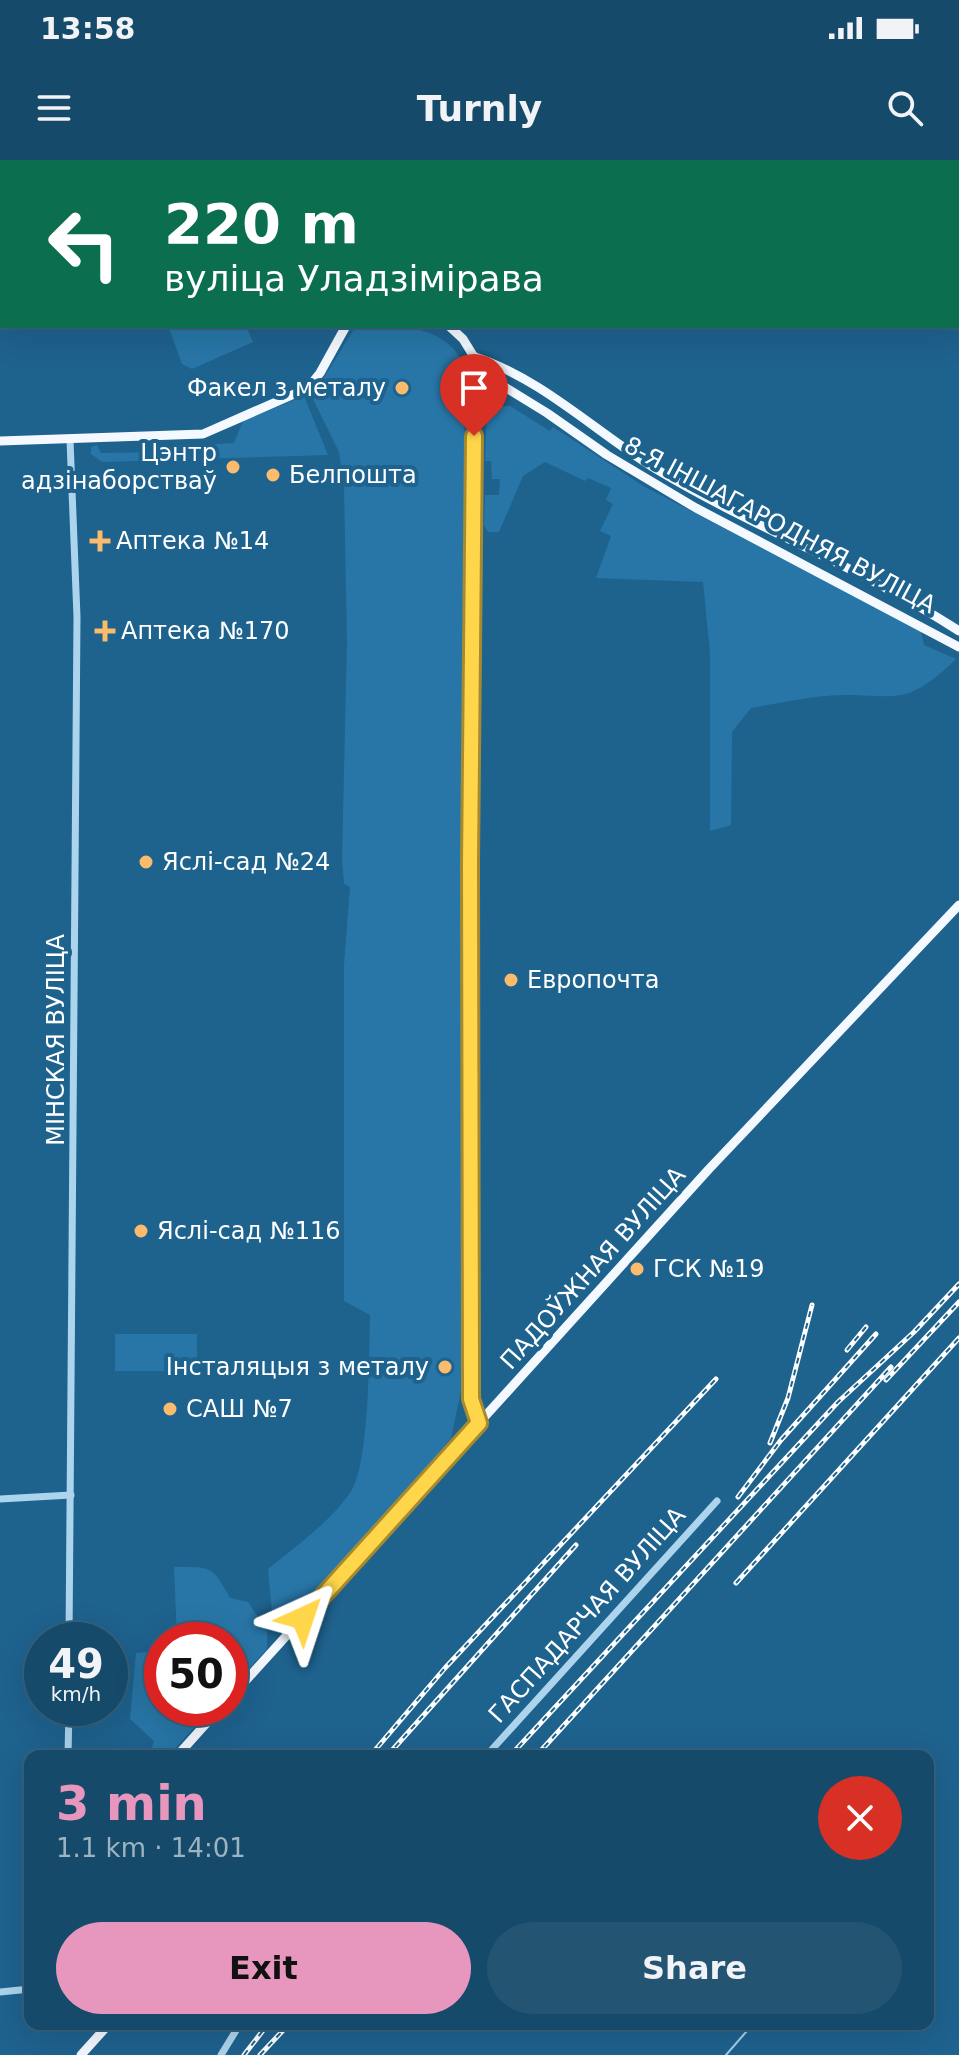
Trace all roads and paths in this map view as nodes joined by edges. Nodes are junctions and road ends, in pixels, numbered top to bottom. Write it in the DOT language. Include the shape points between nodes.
graph roads {
  1 [pos="345,328"];
  2 [pos="451,328"];
  3 [pos="475,357"];
  4 [pos="503,386"];
  5 [pos="474,401"];
  6 [pos="70,440"];
  7 [pos="0,441"];
  8 [pos="959,631"];
  9 [pos="959,647"];
  10 [pos="959,905"];
  11 [pos="479,1423"];
  12 [pos="71,1495"];
  13 [pos="0,1499"];
  14 [pos="717,1501"];
  15 [pos="69,1622"];
  16 [pos="248,1678"];
  17 [pos="69,1726"];
  18 [pos="204,1726"];
  19 [pos="68,1750"];
  20 [pos="182,1750"];
  21 [pos="491,1750"];
  22 [pos="24,1990"];
  23 [pos="0,1992"];
  24 [pos="104,2030"];
  25 [pos="236,2030"];
  26 [pos="81,2055"];
  27 [pos="221,2055"];
  1 -- 6 [label="main road" via="308,388 203,434"];
  2 -- 3 [label="main road, 8-Я ІНШАГАРОДНЯЯ ВУЛІЦА"];
  3 -- 4 [label="main road, 8-Я ІНШАГАРОДНЯЯ ВУЛІЦА" via="490,383"];
  3 -- 5 [label="main road"];
  3 -- 8 [label="main road, 8-Я ІНШАГАРОДНЯЯ ВУЛІЦА" via="509,370 703,496"];
  4 -- 5 [label="main road"];
  4 -- 9 [label="main road, 8-Я ІНШАГАРОДНЯЯ ВУЛІЦА" via="696,508"];
  5 -- 11 [label="main road" via="471,1399"];
  6 -- 7 [label="main road"];
  6 -- 12 [label="street, МІНСКАЯ ВУЛІЦА" via="77,617"];
  10 -- 11 [label="main road, ПАДОЎЖНАЯ ВУЛІЦА"];
  11 -- 16 [label="main road, ПАДОЎЖНАЯ ВУЛІЦА"];
  12 -- 13 [label="street"];
  12 -- 15 [label="street, МІНСКАЯ ВУЛІЦА"];
  14 -- 21 [label="street, ГАСПАДАРЧАЯ ВУЛІЦА"];
  17 -- 19 [label="street"];
  18 -- 20 [label="main road"];
  22 -- 23 [label="street"];
  24 -- 26 [label="main road"];
  25 -- 27 [label="street"];
}
